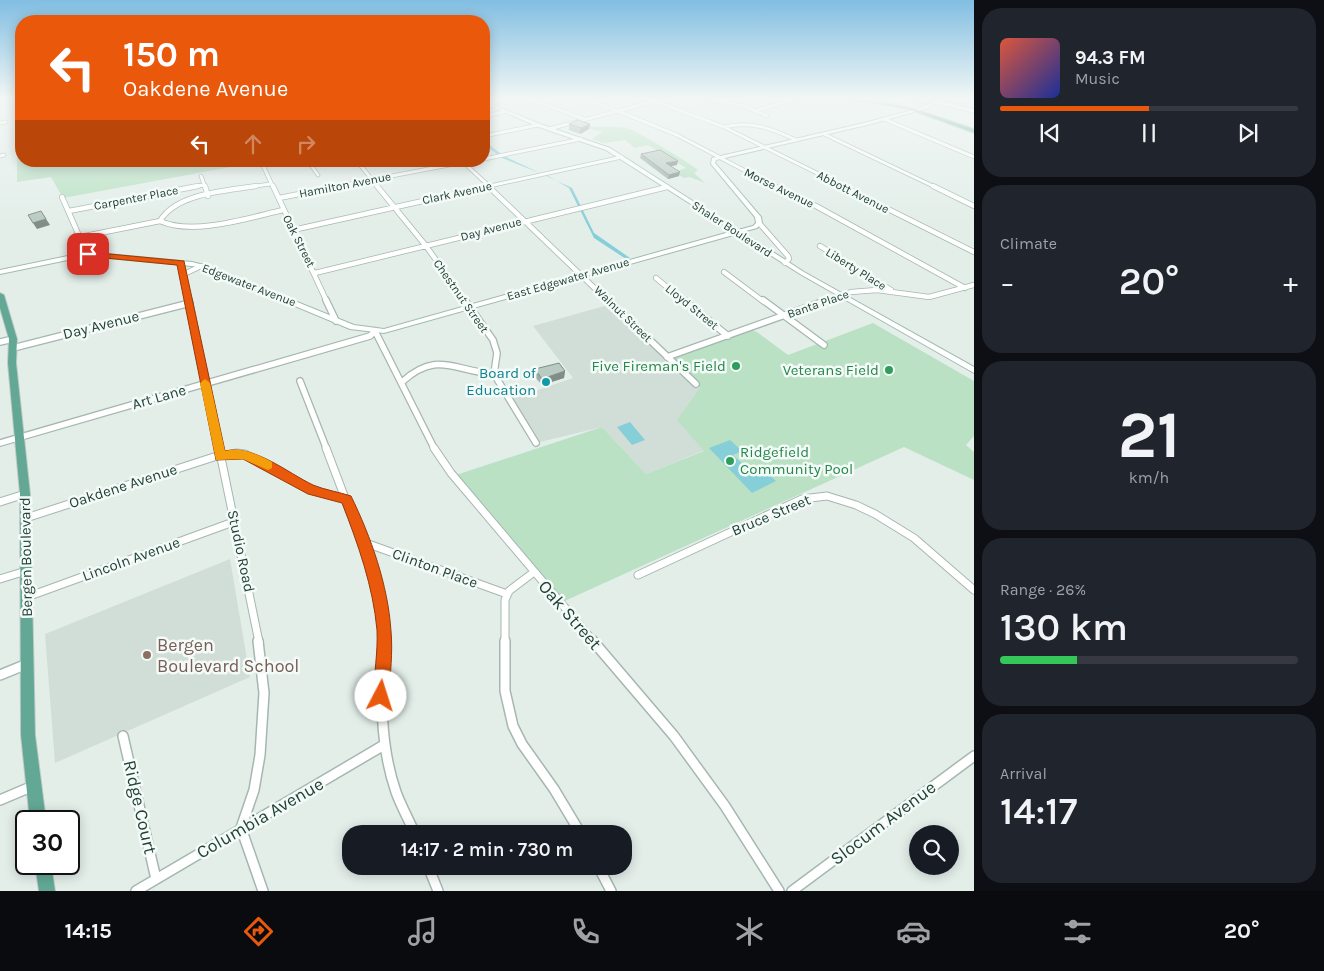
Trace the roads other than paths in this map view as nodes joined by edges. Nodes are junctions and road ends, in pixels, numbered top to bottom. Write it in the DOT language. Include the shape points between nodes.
graph roads {
  1 [pos="578,141"];
  2 [pos="583,141"];
  3 [pos="687,141"];
  4 [pos="753,141"];
  5 [pos="794,141"];
  6 [pos="838,141"];
  7 [pos="935,141"];
  8 [pos="766,147"];
  9 [pos="622,157"];
  10 [pos="974,157"];
  11 [pos="490,158"];
  12 [pos="720,158"];
  13 [pos="263,167"];
  14 [pos="312,167"];
  15 [pos="362,167"];
  16 [pos="438,167"];
  17 [pos="468,167"];
  18 [pos="318,175"];
  19 [pos="201,176"];
  20 [pos="372,180"];
  21 [pos="270,184"];
  22 [pos="204,185"];
  23 [pos="487,186"];
  24 [pos="667,187"];
  25 [pos="208,196"];
  26 [pos="62,197"];
  27 [pos="279,198"];
  28 [pos="974,206"];
  29 [pos="393,207"];
  30 [pos="283,210"];
  31 [pos="69,211"];
  32 [pos="160,220"];
  33 [pos="524,220"];
  34 [pos="759,223"];
  35 [pos="292,230"];
  36 [pos="736,232"];
  37 [pos="80,237"];
  38 [pos="426,246"];
  39 [pos="820,246"];
  40 [pos="974,252"];
  41 [pos="88,254"];
  42 [pos="181,263"];
  43 [pos="785,263"];
  44 [pos="202,266"];
  45 [pos="0,272"];
  46 [pos="724,272"];
  47 [pos="315,273"];
  48 [pos="184,274"];
  49 [pos="582,276"];
  50 [pos="656,278"];
  51 [pos="974,285"];
  52 [pos="965,288"];
  53 [pos="893,292"];
  54 [pos="0,295"];
  55 [pos="842,295"];
  56 [pos="190,303"];
  57 [pos="468,308"];
  58 [pos="785,316"];
  59 [pos="336,321"];
  60 [pos="375,331"];
  61 [pos="728,336"];
  62 [pos="0,342"];
  63 [pos="13,343"];
  64 [pos="824,345"];
  65 [pos="667,357"];
  66 [pos="974,370"];
  67 [pos="494,374"];
  68 [pos="300,381"];
  69 [pos="402,382"];
  70 [pos="205,384"];
  71 [pos="696,384"];
  72 [pos="20,437"];
  73 [pos="0,443"];
  74 [pos="536,443"];
  75 [pos="220,456"];
  76 [pos="25,494"];
  77 [pos="346,500"];
  78 [pos="0,502"];
  79 [pos="26,518"];
  80 [pos="236,521"];
  81 [pos="364,542"];
  82 [pos="26,571"];
  83 [pos="534,572"];
  84 [pos="638,575"];
  85 [pos="0,580"];
  86 [pos="974,590"];
  87 [pos="507,594"];
  88 [pos="27,597"];
  89 [pos="27,664"];
  90 [pos="0,675"];
  91 [pos="123,736"];
  92 [pos="384,745"];
  93 [pos="974,756"];
  94 [pos="34,786"];
  95 [pos="0,800"];
  96 [pos="37,810"];
  97 [pos="411,825"];
  98 [pos="576,825"];
  99 [pos="242,828"];
  100 [pos="45,875"];
  101 [pos="432,875"];
  102 [pos="603,875"];
  103 [pos="156,879"];
  104 [pos="47,891"];
  105 [pos="136,891"];
  106 [pos="263,891"];
  107 [pos="438,891"];
  108 [pos="611,891"];
  109 [pos="778,891"];
  110 [pos="792,891"];
  1 -- 11 [label="street"];
  2 -- 9 [label="street, Shaler Boulevard"];
  3 -- 12 [label="street, Morse Avenue"];
  4 -- 8 [label="street, Abbott Avenue"];
  5 -- 8 [label="street"];
  6 -- 28 [label="street"];
  7 -- 10 [label="street"];
  8 -- 12 [label="street"];
  8 -- 40 [label="street, Abbott Avenue"];
  9 -- 23 [label="street, Clark Avenue"];
  9 -- 24 [label="street, Shaler Boulevard"];
  12 -- 34 [label="street" via="714,159 713,163"];
  12 -- 52 [label="street, Morse Avenue" via="816,206"];
  13 -- 21 [label="street, Oak Street"];
  14 -- 18 [label="street"];
  15 -- 20 [label="street, Chestnut Street"];
  16 -- 20 [label="street, Hamilton Avenue"];
  17 -- 23 [label="street, Walnut Street"];
  19 -- 22 [label="street"];
  20 -- 27 [label="street, Hamilton Avenue"];
  20 -- 29 [label="street, Chestnut Street"];
  21 -- 25 [label="street"];
  21 -- 27 [label="street, Oak Street"];
  22 -- 25 [label="street"];
  22 -- 31 [label="street, Carpenter Place"];
  23 -- 29 [label="street, Clark Avenue"];
  23 -- 33 [label="street, Walnut Street"];
  24 -- 33 [label="street, Day Avenue"];
  24 -- 36 [label="street, Shaler Boulevard"];
  25 -- 32 [label="street" via="173,205 165,210"];
  26 -- 31 [label="street"];
  27 -- 30 [label="street, Oak Street"];
  29 -- 35 [label="street, Clark Avenue"];
  29 -- 38 [label="street, Chestnut Street"];
  30 -- 32 [label="street" via="186,228 168,226"];
  30 -- 35 [label="street, Oak Street"];
  31 -- 37 [label="street"];
  32 -- 37 [label="street"];
  33 -- 38 [label="street, Day Avenue"];
  33 -- 49 [label="street, Walnut Street"];
  34 -- 36 [label="street, East Edgewater Avenue"];
  34 -- 43 [label="street" via="788,256"];
  35 -- 47 [label="street, Oak Street"];
  36 -- 43 [label="street, Shaler Boulevard"];
  36 -- 49 [label="street, East Edgewater Avenue"];
  37 -- 41 [label="street"];
  38 -- 47 [label="street, Day Avenue"];
  38 -- 57 [label="street, Chestnut Street"];
  39 -- 53 [label="street, Liberty Place"];
  41 -- 42 [label="street, Edgewater Avenue"];
  41 -- 45 [label="street, Edgewater Avenue"];
  42 -- 44 [label="street, Edgewater Avenue"];
  42 -- 48 [label="street, Studio Road"];
  43 -- 55 [label="street, Shaler Boulevard"];
  44 -- 48 [label="street"];
  44 -- 59 [label="street, Edgewater Avenue"];
  46 -- 58 [label="street"];
  47 -- 59 [label="street, Oak Street"];
  48 -- 56 [label="street, Studio Road"];
  49 -- 57 [label="street, East Edgewater Avenue"];
  49 -- 65 [label="street, Walnut Street"];
  50 -- 61 [label="street, Lloyd Street"];
  51 -- 52 [label="street, Banta Place"];
  52 -- 53 [label="street, Banta Place" via="929,297"];
  53 -- 55 [label="street, Banta Place" via="868,290"];
  54 -- 63 [label="main road, Bergen Boulevard"];
  55 -- 58 [label="street, Banta Place"];
  55 -- 66 [label="street, Shaler Boulevard"];
  56 -- 63 [label="street, Day Avenue"];
  56 -- 70 [label="street, Studio Road"];
  57 -- 60 [label="street, East Edgewater Avenue"];
  57 -- 67 [label="street, Chestnut Street" via="496,347"];
  58 -- 61 [label="street, Banta Place"];
  58 -- 64 [label="street"];
  59 -- 60 [label="street, Edgewater Avenue"];
  60 -- 69 [label="street, Oak Street"];
  60 -- 70 [label="street, Art Lane" via="370,336"];
  61 -- 65 [label="street, Banta Place"];
  62 -- 63 [label="street, Day Avenue"];
  63 -- 72 [label="main road, Bergen Boulevard"];
  65 -- 71 [label="street, Walnut Street"];
  67 -- 69 [label="street" via="430,363 413,370"];
  67 -- 74 [label="street"];
  68 -- 77 [label="street"];
  69 -- 83 [label="street, Oak Street" via="434,448 451,473"];
  70 -- 72 [label="street, Art Lane"];
  70 -- 75 [label="street, Studio Road"];
  72 -- 73 [label="street, Art Lane"];
  72 -- 76 [label="main road, Bergen Boulevard"];
  75 -- 77 [label="street, Oakdene Avenue" via="245,454 312,490"];
  75 -- 79 [label="street, Oakdene Avenue"];
  75 -- 80 [label="street, Studio Road"];
  76 -- 78 [label="street"];
  76 -- 79 [label="main road, Bergen Boulevard"];
  77 -- 81 [label="street"];
  79 -- 82 [label="main road, Bergen Boulevard"];
  80 -- 88 [label="street, Lincoln Avenue"];
  80 -- 99 [label="street, Studio Road" via="259,634 264,693 254,790"];
  81 -- 87 [label="street, Clinton Place"];
  81 -- 92 [label="street" via="382,608 381,718"];
  82 -- 85 [label="street"];
  82 -- 88 [label="main road, Bergen Boulevard"];
  83 -- 87 [label="street"];
  83 -- 109 [label="street, Oak Street" via="685,750 725,806"];
  84 -- 86 [label="street, Bruce Street" via="802,499 821,495 856,505 895,525 932,552"];
  87 -- 98 [label="street" via="507,708 522,744"];
  88 -- 89 [label="main road, Bergen Boulevard"];
  89 -- 90 [label="street"];
  89 -- 94 [label="main road, Bergen Boulevard" via="28,735"];
  91 -- 103 [label="street, Ridge Court"];
  92 -- 97 [label="street" via="396,792"];
  92 -- 99 [label="street, Columbia Avenue"];
  93 -- 110 [label="street, Slocum Avenue"];
  94 -- 95 [label="street"];
  94 -- 96 [label="main road, Bergen Boulevard"];
  99 -- 103 [label="street, Columbia Avenue"];
  99 -- 106 [label="street"];
  100 -- 104 [label="main road"];
  101 -- 107 [label="street"];
  102 -- 108 [label="street"];
  103 -- 105 [label="street, Columbia Avenue"];
}
